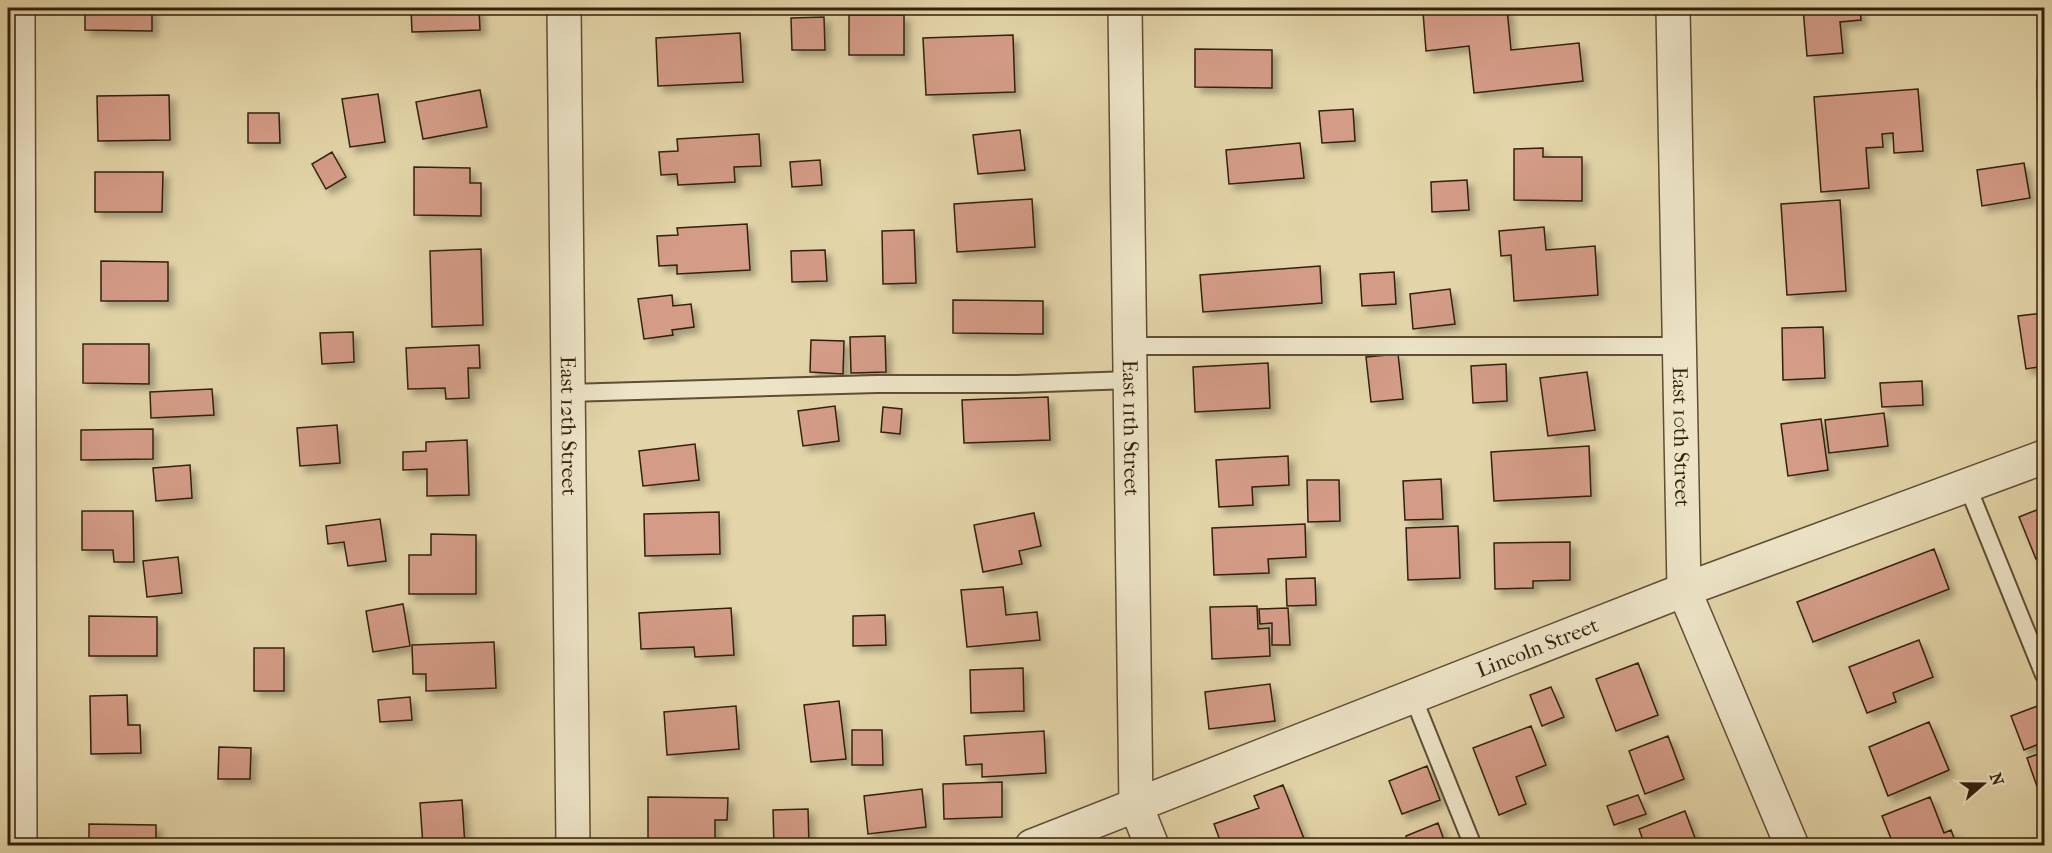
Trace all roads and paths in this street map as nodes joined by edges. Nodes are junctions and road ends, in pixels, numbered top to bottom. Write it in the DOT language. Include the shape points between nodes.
graph roads {
  1 [pos="18,8"];
  2 [pos="564,8"];
  3 [pos="1125,8"];
  4 [pos="1673,8"];
  5 [pos="1130,346"];
  6 [pos="1680,346"];
  7 [pos="1130,380"];
  8 [pos="568,393"];
  9 [pos="2044,457"];
  10 [pos="1967,485"];
  11 [pos="1684,590"];
  12 [pos="2044,675"];
  13 [pos="1413,697"];
  14 [pos="14,761"];
  15 [pos="1136,806"];
  16 [pos="20,846"];
  17 [pos="573,846"];
  18 [pos="1032,846"];
  19 [pos="1152,846"];
  20 [pos="1473,846"];
  21 [pos="1792,846"];
  1 -- 14 [label="street"];
  2 -- 8 [label="street, East 12th Street"];
  3 -- 5 [label="street, East 11th Street"];
  4 -- 6 [label="street, East 10th Street"];
  5 -- 6 [label="lane"];
  5 -- 7 [label="street, East 11th Street"];
  6 -- 11 [label="street, East 10th Street"];
  7 -- 8 [label="lane"];
  7 -- 15 [label="street, East 11th Street"];
  8 -- 17 [label="street, East 12th Street"];
  9 -- 10 [label="street, Lincoln Street"];
  10 -- 11 [label="street, Lincoln Street"];
  10 -- 12 [label="lane"];
  11 -- 13 [label="street, Lincoln Street"];
  11 -- 21 [label="street, East 10th Street"];
  13 -- 15 [label="street, Lincoln Street"];
  13 -- 20 [label="lane"];
  14 -- 16 [label="street"];
  15 -- 18 [label="street, Lincoln Street"];
  15 -- 19 [label="street, East 11th Street"];
}
